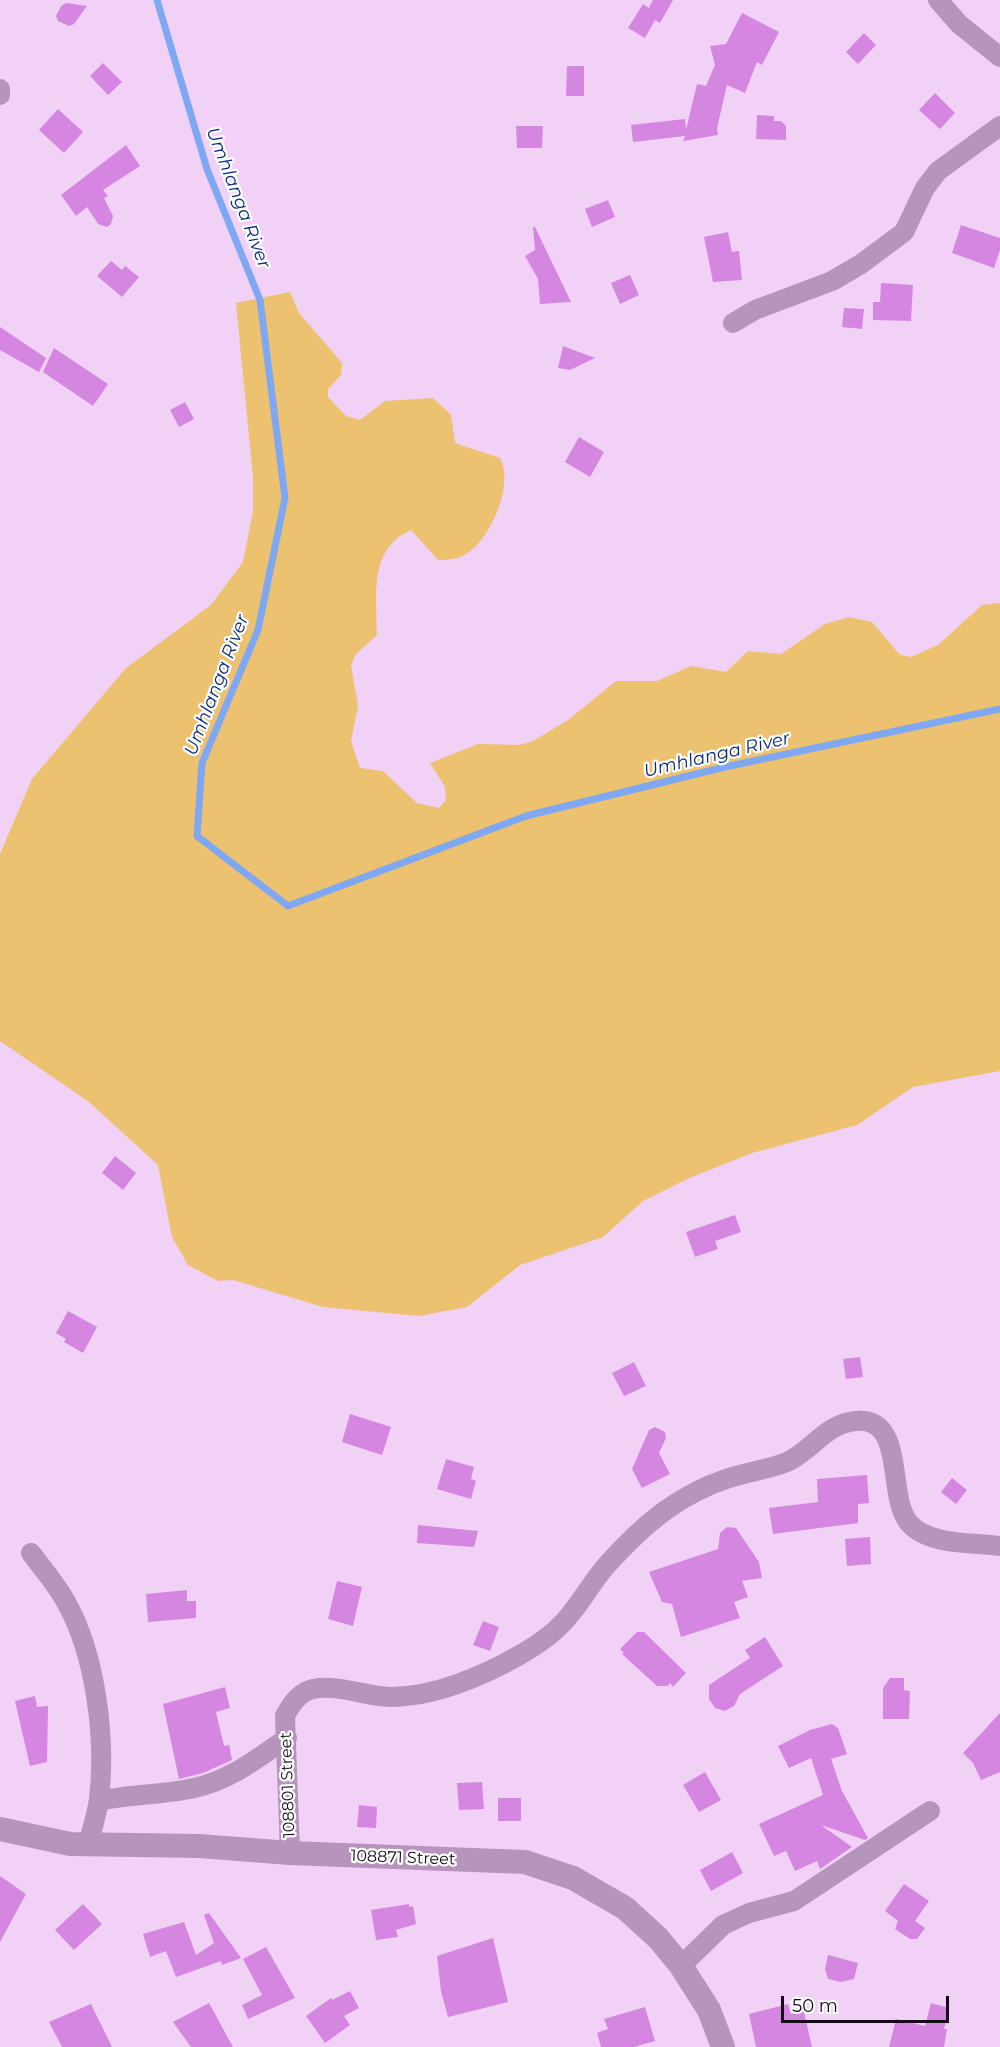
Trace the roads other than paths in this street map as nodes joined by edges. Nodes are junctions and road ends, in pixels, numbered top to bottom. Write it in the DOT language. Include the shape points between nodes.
graph roads {
  1 [pos="938,0"];
  2 [pos="991,38"];
  3 [pos="1000,57"];
  4 [pos="0,88"];
  5 [pos="0,95"];
  6 [pos="1000,126"];
  7 [pos="733,323"];
  8 [pos="1000,1546"];
  9 [pos="31,1553"];
  10 [pos="287,1738"];
  11 [pos="99,1801"];
  12 [pos="930,1811"];
  13 [pos="0,1829"];
  14 [pos="88,1844"];
  15 [pos="290,1853"];
  16 [pos="681,1966"];
  17 [pos="723,2047"];
  1 -- 2 [label="street" via="959,24"];
  2 -- 3 [label="street"];
  4 -- 5 [label="street"];
  6 -- 7 [label="street" via="938,171 925,188 904,232 861,264 832,281 755,310"];
  8 -- 10 [label="street, 108801 Street" via="934,1536 910,1524 899,1503 890,1444 884,1432 858,1420 845,1423 788,1461 725,1479 664,1511 606,1566 568,1617 519,1655 477,1676 410,1695 391,1697 312,1689 290,1706 285,1716"];
  9 -- 11 [label="street" via="66,1601 82,1638 95,1694 101,1767"];
  10 -- 11 [label="street" via="231,1775 194,1788"];
  10 -- 15 [label="street, 108801 Street"];
  11 -- 14 [label="street"];
  12 -- 16 [label="street" via="794,1901 723,1926"];
  13 -- 14 [label="street, 108871 Street" via="70,1844"];
  14 -- 15 [label="street, 108871 Street"];
  15 -- 16 [label="street, 108871 Street" via="525,1862 573,1878 625,1908"];
  16 -- 17 [label="street, 108871 Street" via="709,2010"];
}
